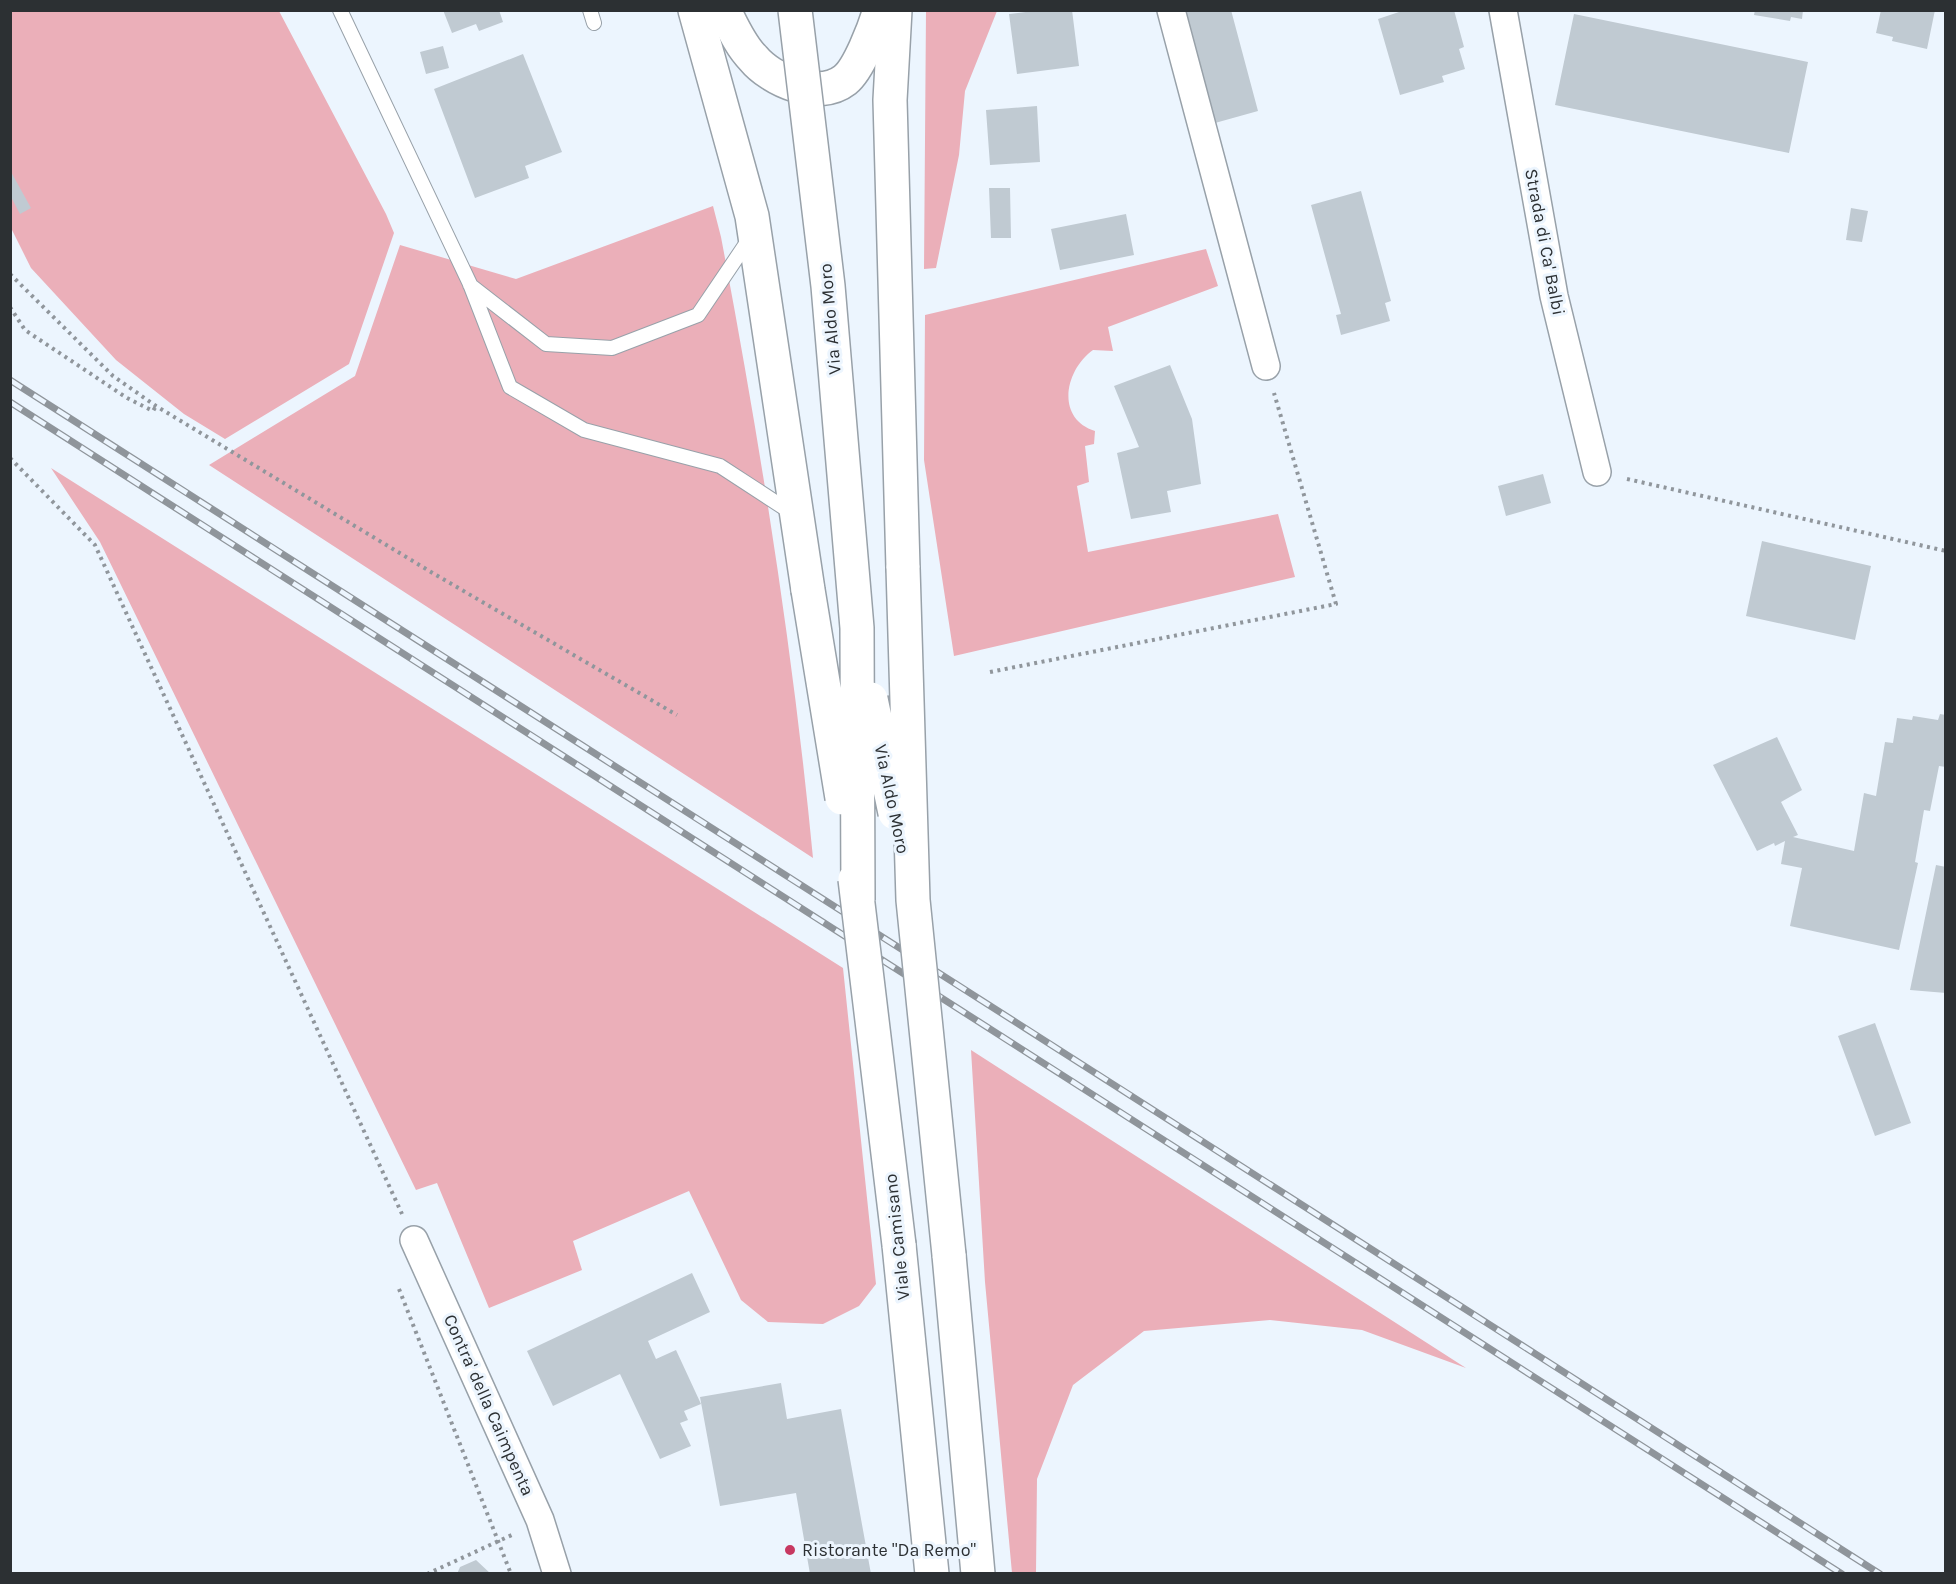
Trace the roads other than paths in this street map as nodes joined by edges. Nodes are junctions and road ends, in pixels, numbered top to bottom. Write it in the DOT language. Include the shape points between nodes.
graph roads {
  1 [pos="340,10"];
  2 [pos="695,10"];
  3 [pos="724,10"];
  4 [pos="795,10"];
  5 [pos="880,10"];
  6 [pos="896,10"];
  7 [pos="1172,10"];
  8 [pos="1503,10"];
  9 [pos="754,232"];
  10 [pos="470,284"];
  11 [pos="1266,366"];
  12 [pos="1596,472"];
  13 [pos="796,515"];
  14 [pos="857,628"];
  15 [pos="858,900"];
  16 [pos="913,900"];
  17 [pos="414,1240"];
  18 [pos="557,1574"];
  19 [pos="932,1574"];
  20 [pos="978,1574"];
  1 -- 10 [label="lane"];
  2 -- 9 [label="main road" via="728,121"];
  3 -- 5 [label="main road" via="759,65 778,78 814,89 846,80 862,54"];
  4 -- 14 [label="main road, Via Aldo Moro, bridge" via="828,286"];
  6 -- 16 [label="main road, bridge" via="890,100"];
  7 -- 11 [label="street"];
  8 -- 12 [label="street, Strada di Ca' Balbi" via="1554,296"];
  9 -- 10 [label="lane" via="698,315 612,348 546,344"];
  9 -- 13 [label="main road"];
  10 -- 13 [label="lane" via="510,387 584,430 720,466"];
  13 -- 15 [label="main road, bridge"];
  14 -- 15 [label="main road, Via Aldo Moro, bridge"];
  14 -- 16 [label="main road, Via Aldo Moro, bridge"];
  15 -- 19 [label="main road, Viale Camisano, bridge" via="899,1245"];
  16 -- 20 [label="main road, bridge"];
  17 -- 18 [label="street, Contra' della Caimpenta" via="540,1520"];
}
